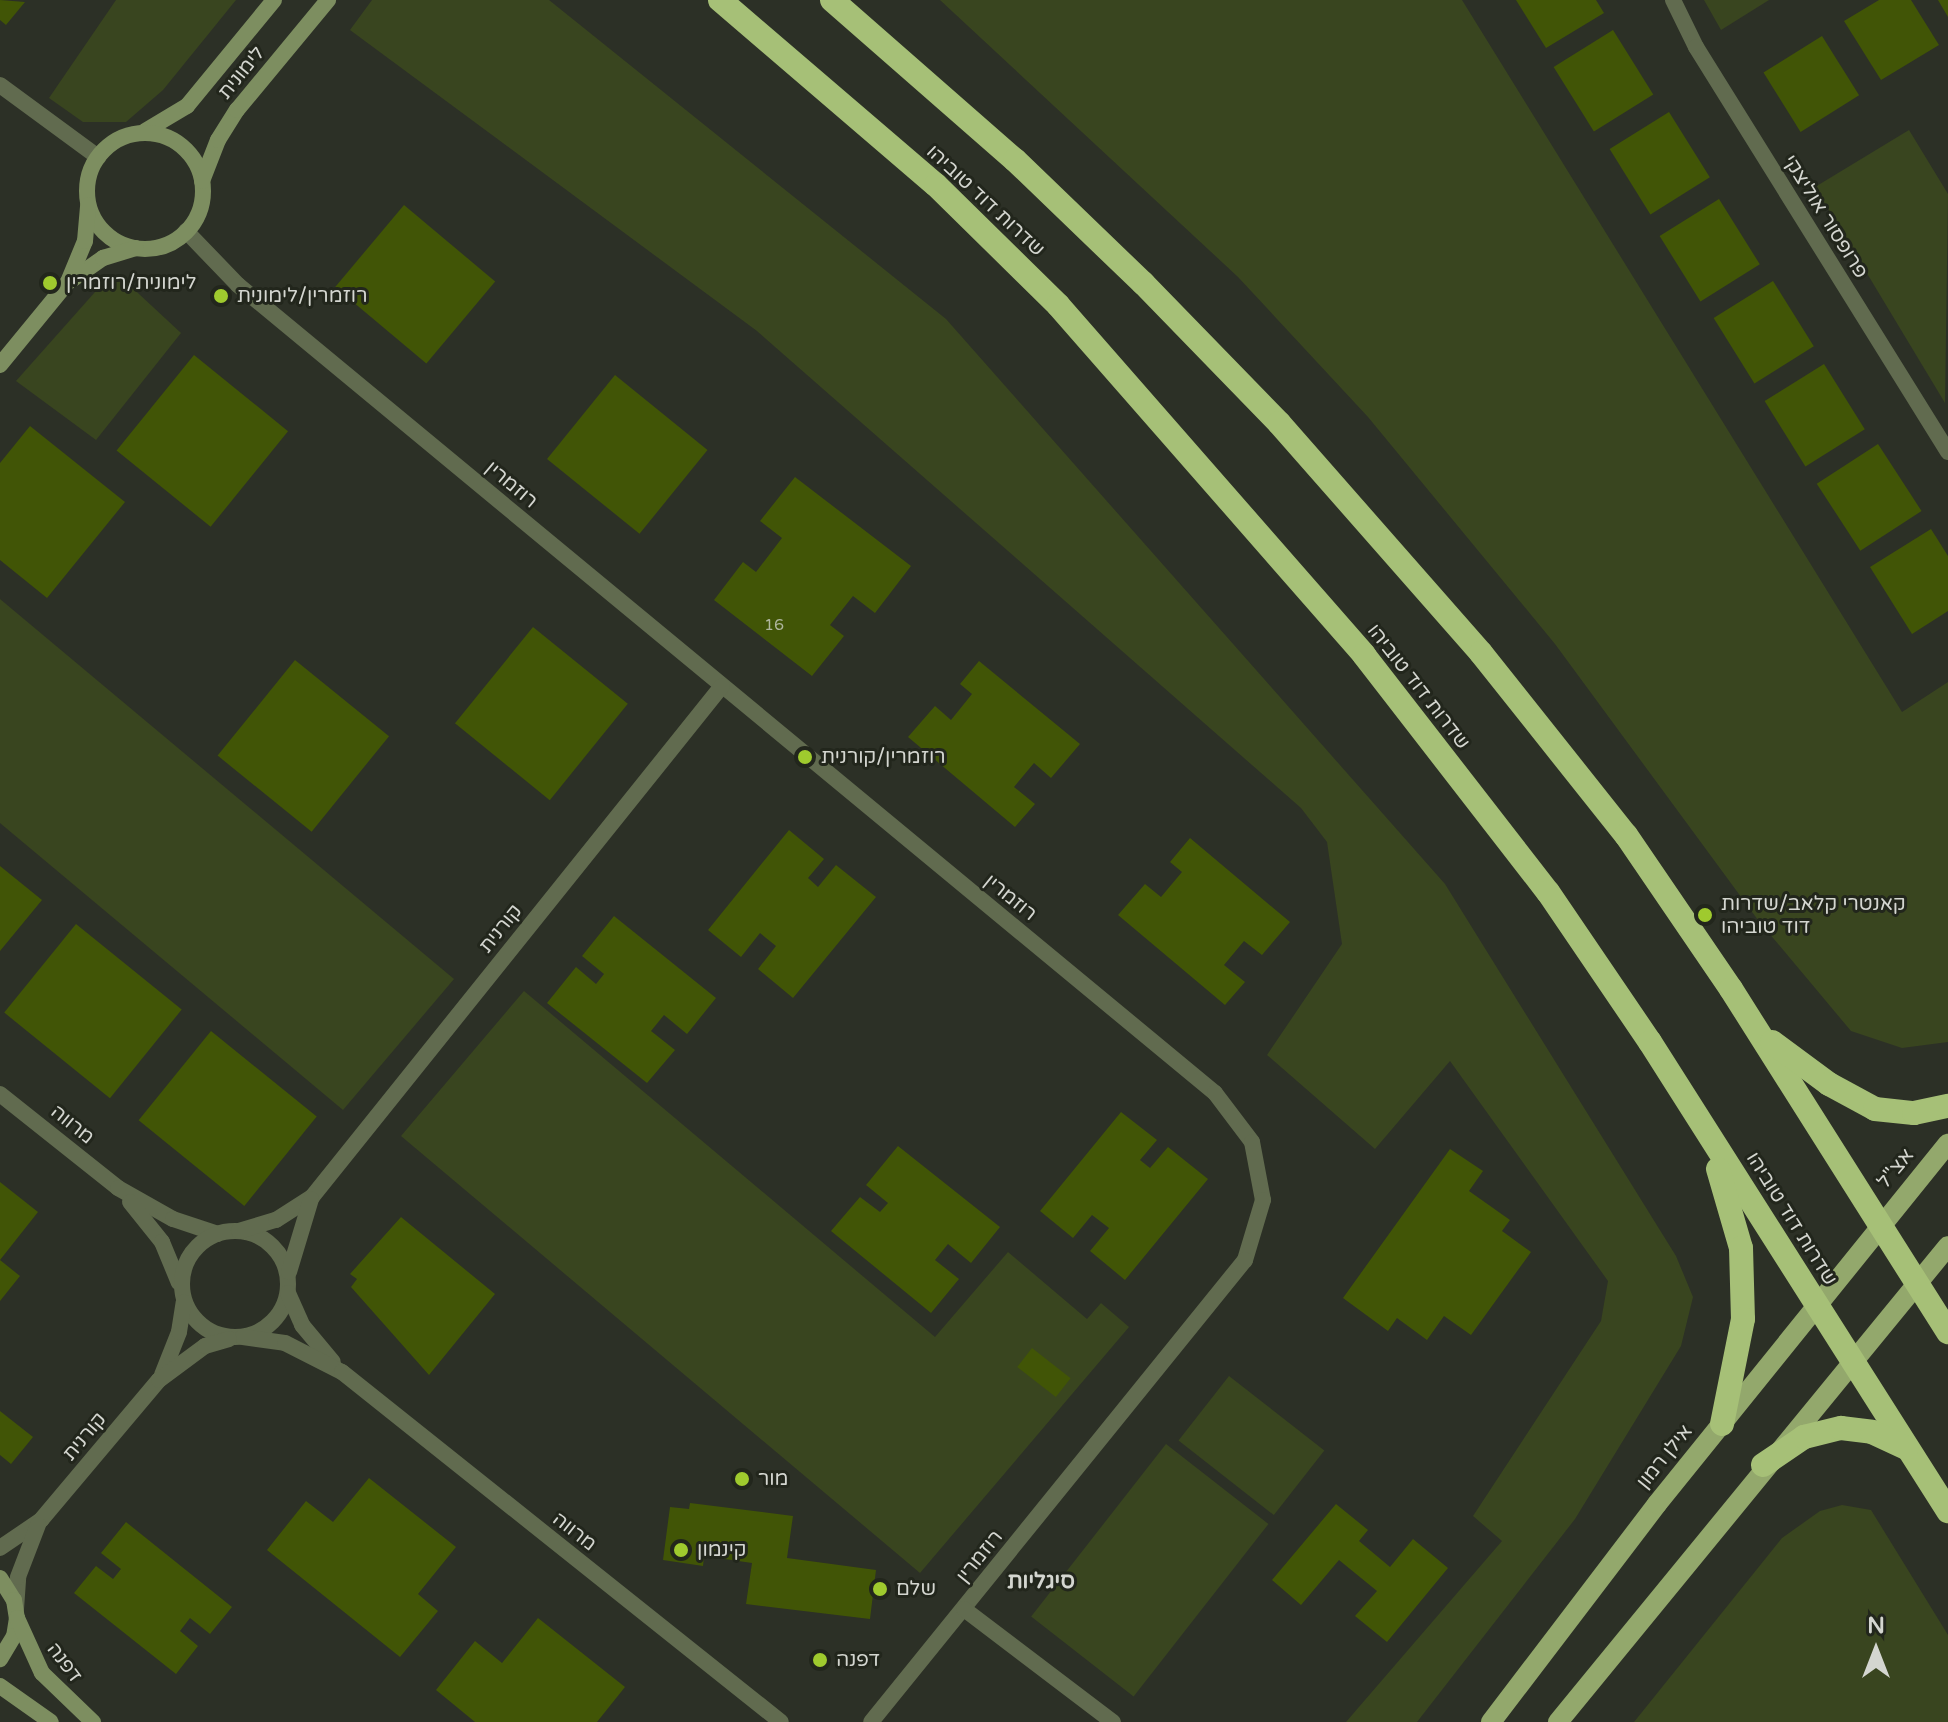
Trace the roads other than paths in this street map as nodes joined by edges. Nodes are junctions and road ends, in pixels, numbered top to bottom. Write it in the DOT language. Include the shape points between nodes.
graph roads {
  1 [pos="274,0"];
  2 [pos="328,0"];
  3 [pos="720,0"];
  4 [pos="832,0"];
  5 [pos="1673,0"];
  6 [pos="0,85"];
  7 [pos="136,134"];
  8 [pos="98,157"];
  9 [pos="202,181"];
  10 [pos="88,200"];
  11 [pos="186,231"];
  12 [pos="136,248"];
  13 [pos="68,282"];
  14 [pos="0,365"];
  15 [pos="1948,452"];
  16 [pos="722,686"];
  17 [pos="1758,1032"];
  18 [pos="0,1094"];
  19 [pos="1948,1106"];
  20 [pos="1703,1126"];
  21 [pos="1948,1144"];
  22 [pos="118,1188"];
  23 [pos="312,1197"];
  24 [pos="1880,1225"];
  25 [pos="239,1231"];
  26 [pos="218,1234"];
  27 [pos="1948,1246"];
  28 [pos="1916,1283"];
  29 [pos="288,1286"];
  30 [pos="183,1297"];
  31 [pos="1817,1306"];
  32 [pos="1948,1332"];
  33 [pos="239,1338"];
  34 [pos="1850,1359"];
  35 [pos="342,1372"];
  36 [pos="159,1380"];
  37 [pos="1722,1424"];
  38 [pos="1907,1448"];
  39 [pos="1763,1465"];
  40 [pos="1948,1511"];
  41 [pos="41,1520"];
  42 [pos="0,1548"];
  43 [pos="0,1578"];
  44 [pos="964,1609"];
  45 [pos="17,1614"];
  46 [pos="0,1659"];
  47 [pos="0,1686"];
  48 [pos="51,1722"];
  49 [pos="93,1722"];
  50 [pos="781,1722"];
  51 [pos="871,1722"];
  52 [pos="1113,1722"];
  53 [pos="1491,1722"];
  54 [pos="1558,1722"];
  1 -- 7 [label="street, לימונית" via="182,111"];
  2 -- 9 [label="street, לימונית" via="231,117"];
  3 -- 20 [label="highway, שדרות דוד טוביהו" via="936,185 1058,305 1197,460 1364,655 1548,892"];
  4 -- 17 [label="highway" via="1015,160 1279,423 1481,653 1626,835"];
  5 -- 15 [label="street, פרופסור אוליצקי" via="1696,47"];
  6 -- 8 [label="street"];
  7 -- 8 [label="street" via="111,144"];
  7 -- 9 [label="street" via="154,134 179,144"];
  8 -- 10 [label="street" via="88,181"];
  9 -- 11 [label="street" via="200,209"];
  10 -- 12 [label="street" via="104,231"];
  10 -- 13 [label="street" via="85,241"];
  11 -- 12 [label="street" via="163,246"];
  11 -- 16 [label="street, רוזמרין" via="238,285"];
  12 -- 13 [label="street" via="103,258"];
  13 -- 14 [label="street"];
  16 -- 23 [label="street, קורנית"];
  16 -- 44 [label="street, רוזמרין" via="1215,1093 1243,1124 1259,1161 1262,1210 1245,1260"];
  17 -- 19 [label="highway" via="1829,1084 1875,1109 1914,1113"];
  17 -- 24 [label="highway"];
  18 -- 22 [label="street, מרווה"];
  20 -- 31 [label="highway, שדרות דוד טוביהו"];
  20 -- 37 [label="highway" via="1741,1248 1743,1319"];
  21 -- 24 [label="main road, אצ\"ל"];
  22 -- 26 [label="street, מרווה" via="173,1219"];
  22 -- 30 [label="street, מרווה" via="162,1242"];
  23 -- 25 [label="street, קורנית" via="276,1220"];
  23 -- 29 [label="street, קורנית" via="296,1236"];
  24 -- 28 [label="highway"];
  24 -- 31 [label="main road, אילן רמון"];
  25 -- 26 [label="street"];
  25 -- 29 [label="street" via="273,1247"];
  26 -- 30 [label="street" via="187,1260"];
  27 -- 28 [label="main road"];
  28 -- 32 [label="highway"];
  28 -- 34 [label="main road"];
  29 -- 33 [label="street" via="273,1322"];
  29 -- 35 [label="street, מרווה" via="302,1325"];
  30 -- 33 [label="street" via="203,1327"];
  30 -- 36 [label="street, קורנית" via="179,1332"];
  31 -- 34 [label="highway, שדרות דוד טוביהו"];
  31 -- 37 [label="main road, אילן רמון"];
  33 -- 35 [label="street, מרווה" via="285,1343"];
  33 -- 36 [label="street, קורנית" via="205,1346"];
  34 -- 38 [label="highway, שדרות דוד טוביהו"];
  34 -- 39 [label="main road"];
  35 -- 50 [label="street, מרווה"];
  36 -- 41 [label="street, קורנית"];
  37 -- 53 [label="main road, אילן רמון"];
  38 -- 39 [label="highway" via="1872,1432 1841,1428 1804,1437"];
  38 -- 40 [label="highway, שדרות דוד טוביהו"];
  39 -- 54 [label="main road"];
  41 -- 42 [label="street, קורנית"];
  41 -- 45 [label="street, קורנית" via="22,1560"];
  43 -- 45 [label="street, דפנה"];
  44 -- 51 [label="street, רוזמרין"];
  44 -- 52 [label="street"];
  45 -- 46 [label="street" via="14,1636"];
  45 -- 49 [label="street, דפנה" via="42,1673"];
  47 -- 48 [label="street"];
}
